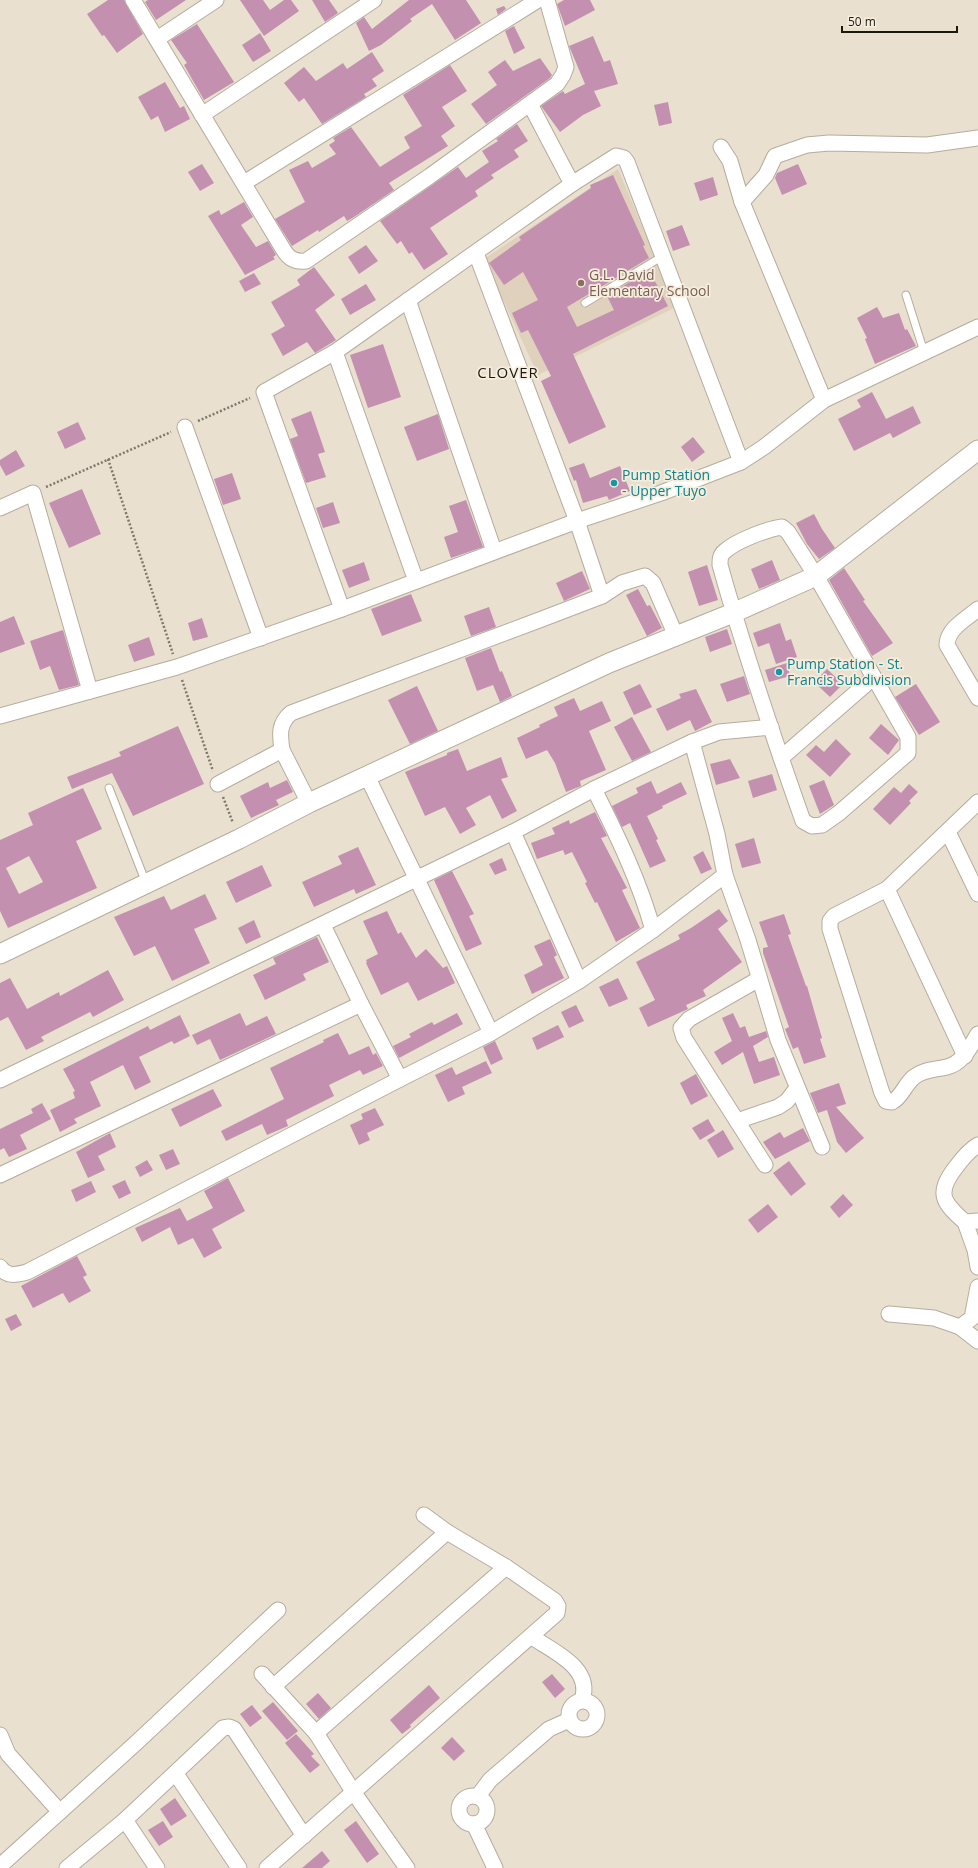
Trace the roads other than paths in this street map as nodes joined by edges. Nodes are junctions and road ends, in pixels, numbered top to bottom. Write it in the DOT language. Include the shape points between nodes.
graph roads {
  1 [pos="134,0"];
  2 [pos="216,0"];
  3 [pos="374,0"];
  4 [pos="538,0"];
  5 [pos="547,0"];
  6 [pos="157,39"];
  7 [pos="530,104"];
  8 [pos="202,115"];
  9 [pos="978,138"];
  10 [pos="721,147"];
  11 [pos="244,183"];
  12 [pos="572,184"];
  13 [pos="742,202"];
  14 [pos="476,253"];
  15 [pos="663,256"];
  16 [pos="906,295"];
  17 [pos="408,300"];
  18 [pos="585,303"];
  19 [pos="978,327"];
  20 [pos="335,352"];
  21 [pos="924,352"];
  22 [pos="824,400"];
  23 [pos="185,427"];
  24 [pos="978,450"];
  25 [pos="741,462"];
  26 [pos="0,508"];
  27 [pos="577,521"];
  28 [pos="494,551"];
  29 [pos="816,576"];
  30 [pos="416,581"];
  31 [pos="602,596"];
  32 [pos="342,609"];
  33 [pos="978,609"];
  34 [pos="733,613"];
  35 [pos="676,636"];
  36 [pos="261,638"];
  37 [pos="873,678"];
  38 [pos="90,691"];
  39 [pos="978,698"];
  40 [pos="1,711"];
  41 [pos="771,727"];
  42 [pos="692,742"];
  43 [pos="282,750"];
  44 [pos="781,758"];
  45 [pos="367,776"];
  46 [pos="218,784"];
  47 [pos="109,788"];
  48 [pos="594,789"];
  49 [pos="978,802"];
  50 [pos="309,803"];
  51 [pos="513,832"];
  52 [pos="948,832"];
  53 [pos="725,876"];
  54 [pos="416,879"];
  55 [pos="146,884"];
  56 [pos="887,889"];
  57 [pos="978,894"];
  58 [pos="323,924"];
  59 [pos="653,930"];
  60 [pos="0,954"];
  61 [pos="759,979"];
  62 [pos="579,981"];
  63 [pos="361,1004"];
  64 [pos="491,1034"];
  65 [pos="978,1034"];
  66 [pos="965,1056"];
  67 [pos="400,1079"];
  68 [pos="0,1080"];
  69 [pos="797,1088"];
  70 [pos="737,1121"];
  71 [pos="978,1145"];
  72 [pos="822,1147"];
  73 [pos="765,1165"];
  74 [pos="0,1175"];
  75 [pos="972,1222"];
  76 [pos="0,1267"];
  77 [pos="978,1267"];
  78 [pos="978,1287"];
  79 [pos="889,1314"];
  80 [pos="970,1320"];
  81 [pos="978,1340"];
  82 [pos="424,1515"];
  83 [pos="447,1532"];
  84 [pos="506,1567"];
  85 [pos="278,1610"];
  86 [pos="532,1637"];
  87 [pos="262,1674"];
  88 [pos="273,1687"];
  89 [pos="582,1700"];
  90 [pos="569,1720"];
  91 [pos="316,1733"];
  92 [pos="0,1735"];
  93 [pos="4,1756"];
  94 [pos="176,1774"];
  95 [pos="354,1792"];
  96 [pos="478,1796"];
  97 [pos="60,1812"];
  98 [pos="125,1820"];
  99 [pos="474,1824"];
  100 [pos="304,1836"];
  101 [pos="0,1866"];
  102 [pos="70,1867"];
  103 [pos="157,1868"];
  104 [pos="239,1868"];
  105 [pos="267,1868"];
  106 [pos="407,1868"];
  107 [pos="495,1868"];
  1 -- 6 [label="street"];
  2 -- 6 [label="street"];
  3 -- 8 [label="street"];
  4 -- 11 [label="street"];
  5 -- 7 [label="street" via="566,67 557,84"];
  6 -- 8 [label="street"];
  7 -- 11 [label="street" via="306,261 298,262 288,257"];
  7 -- 12 [label="street"];
  8 -- 11 [label="street"];
  9 -- 13 [label="street" via="927,145 807,145 775,156 766,175"];
  10 -- 13 [label="street" via="730,161"];
  12 -- 14 [label="street"];
  12 -- 15 [label="street" via="616,156 624,158"];
  13 -- 22 [label="street"];
  14 -- 17 [label="street"];
  14 -- 27 [label="street"];
  15 -- 18 [label="lane"];
  15 -- 25 [label="street"];
  16 -- 21 [label="lane"];
  17 -- 20 [label="street"];
  17 -- 28 [label="street"];
  19 -- 21 [label="street"];
  20 -- 30 [label="street"];
  20 -- 32 [label="street" via="264,392"];
  21 -- 22 [label="street"];
  22 -- 25 [label="street"];
  23 -- 36 [label="street"];
  24 -- 29 [label="street"];
  25 -- 27 [label="street" via="661,493"];
  26 -- 38 [label="street" via="33,493"];
  27 -- 28 [label="street"];
  27 -- 31 [label="street"];
  28 -- 30 [label="street"];
  29 -- 34 [label="street"];
  29 -- 34 [label="street" via="788,532 782,527 739,542 725,551 720,558"];
  29 -- 37 [label="street"];
  30 -- 32 [label="street"];
  31 -- 35 [label="street" via="622,583 645,576 653,583"];
  31 -- 43 [label="street" via="291,712 279,730"];
  32 -- 36 [label="street"];
  33 -- 39 [label="street" via="953,630 947,639 947,645"];
  34 -- 35 [label="street"];
  34 -- 41 [label="street"];
  35 -- 45 [label="street" via="609,663"];
  36 -- 38 [label="street" via="177,667"];
  37 -- 44 [label="street"];
  37 -- 44 [label="street" via="908,737 908,753 839,813 822,825 812,826 803,821"];
  38 -- 40 [label="street"];
  41 -- 42 [label="street" via="719,732"];
  41 -- 44 [label="street"];
  42 -- 48 [label="street"];
  42 -- 53 [label="street" via="718,834"];
  43 -- 46 [label="street"];
  43 -- 50 [label="street"];
  45 -- 50 [label="street"];
  45 -- 54 [label="street"];
  47 -- 55 [label="lane"];
  48 -- 51 [label="street"];
  48 -- 59 [label="street" via="644,895"];
  49 -- 52 [label="street"];
  50 -- 55 [label="street"];
  51 -- 54 [label="street"];
  51 -- 62 [label="street"];
  52 -- 56 [label="street"];
  52 -- 57 [label="street"];
  53 -- 59 [label="street"];
  53 -- 61 [label="street"];
  54 -- 58 [label="street"];
  54 -- 64 [label="street"];
  55 -- 60 [label="street"];
  56 -- 66 [label="street"];
  56 -- 66 [label="street" via="834,916 830,921 830,929 882,1094 886,1101 892,1102 913,1077 923,1072 948,1067"];
  58 -- 63 [label="street"];
  58 -- 68 [label="street"];
  59 -- 62 [label="street"];
  61 -- 69 [label="street" via="778,1040"];
  61 -- 70 [label="street" via="689,1019 681,1028 684,1038"];
  62 -- 64 [label="street"];
  63 -- 67 [label="street"];
  63 -- 74 [label="street"];
  64 -- 67 [label="street"];
  65 -- 66 [label="street"];
  67 -- 76 [label="street" via="27,1272 13,1276"];
  69 -- 70 [label="street" via="778,1108"];
  69 -- 72 [label="street"];
  70 -- 73 [label="street"];
  71 -- 75 [label="street" via="961,1160 946,1180 943,1189 949,1205"];
  75 -- 77 [label="street"];
  78 -- 80 [label="street"];
  79 -- 80 [label="street"];
  80 -- 81 [label="street"];
  82 -- 83 [label="street"];
  83 -- 84 [label="street"];
  83 -- 88 [label="street"];
  84 -- 86 [label="street" via="555,1601 558,1606 557,1612"];
  84 -- 91 [label="street"];
  85 -- 97 [label="street"];
  86 -- 89 [label="street" via="576,1668 585,1683"];
  86 -- 95 [label="street"];
  87 -- 88 [label="street"];
  88 -- 91 [label="street"];
  89 -- 90 [label="street" via="570,1708"];
  89 -- 90 [label="street" via="596,1708 594,1724 584,1729 578,1728"];
  90 -- 96 [label="street" via="549,1729 490,1780"];
  91 -- 95 [label="street"];
  92 -- 93 [label="street"];
  93 -- 97 [label="street"];
  94 -- 98 [label="street"];
  94 -- 100 [label="street" via="223,1728 234,1729"];
  94 -- 104 [label="street"];
  95 -- 100 [label="street"];
  95 -- 106 [label="street"];
  96 -- 99 [label="street" via="486,1803 487,1814 480,1822"];
  96 -- 99 [label="street" via="463,1799 458,1810 463,1820 468,1824"];
  97 -- 101 [label="street"];
  98 -- 102 [label="street"];
  98 -- 103 [label="street"];
  99 -- 107 [label="street"];
  100 -- 105 [label="street"];
}
